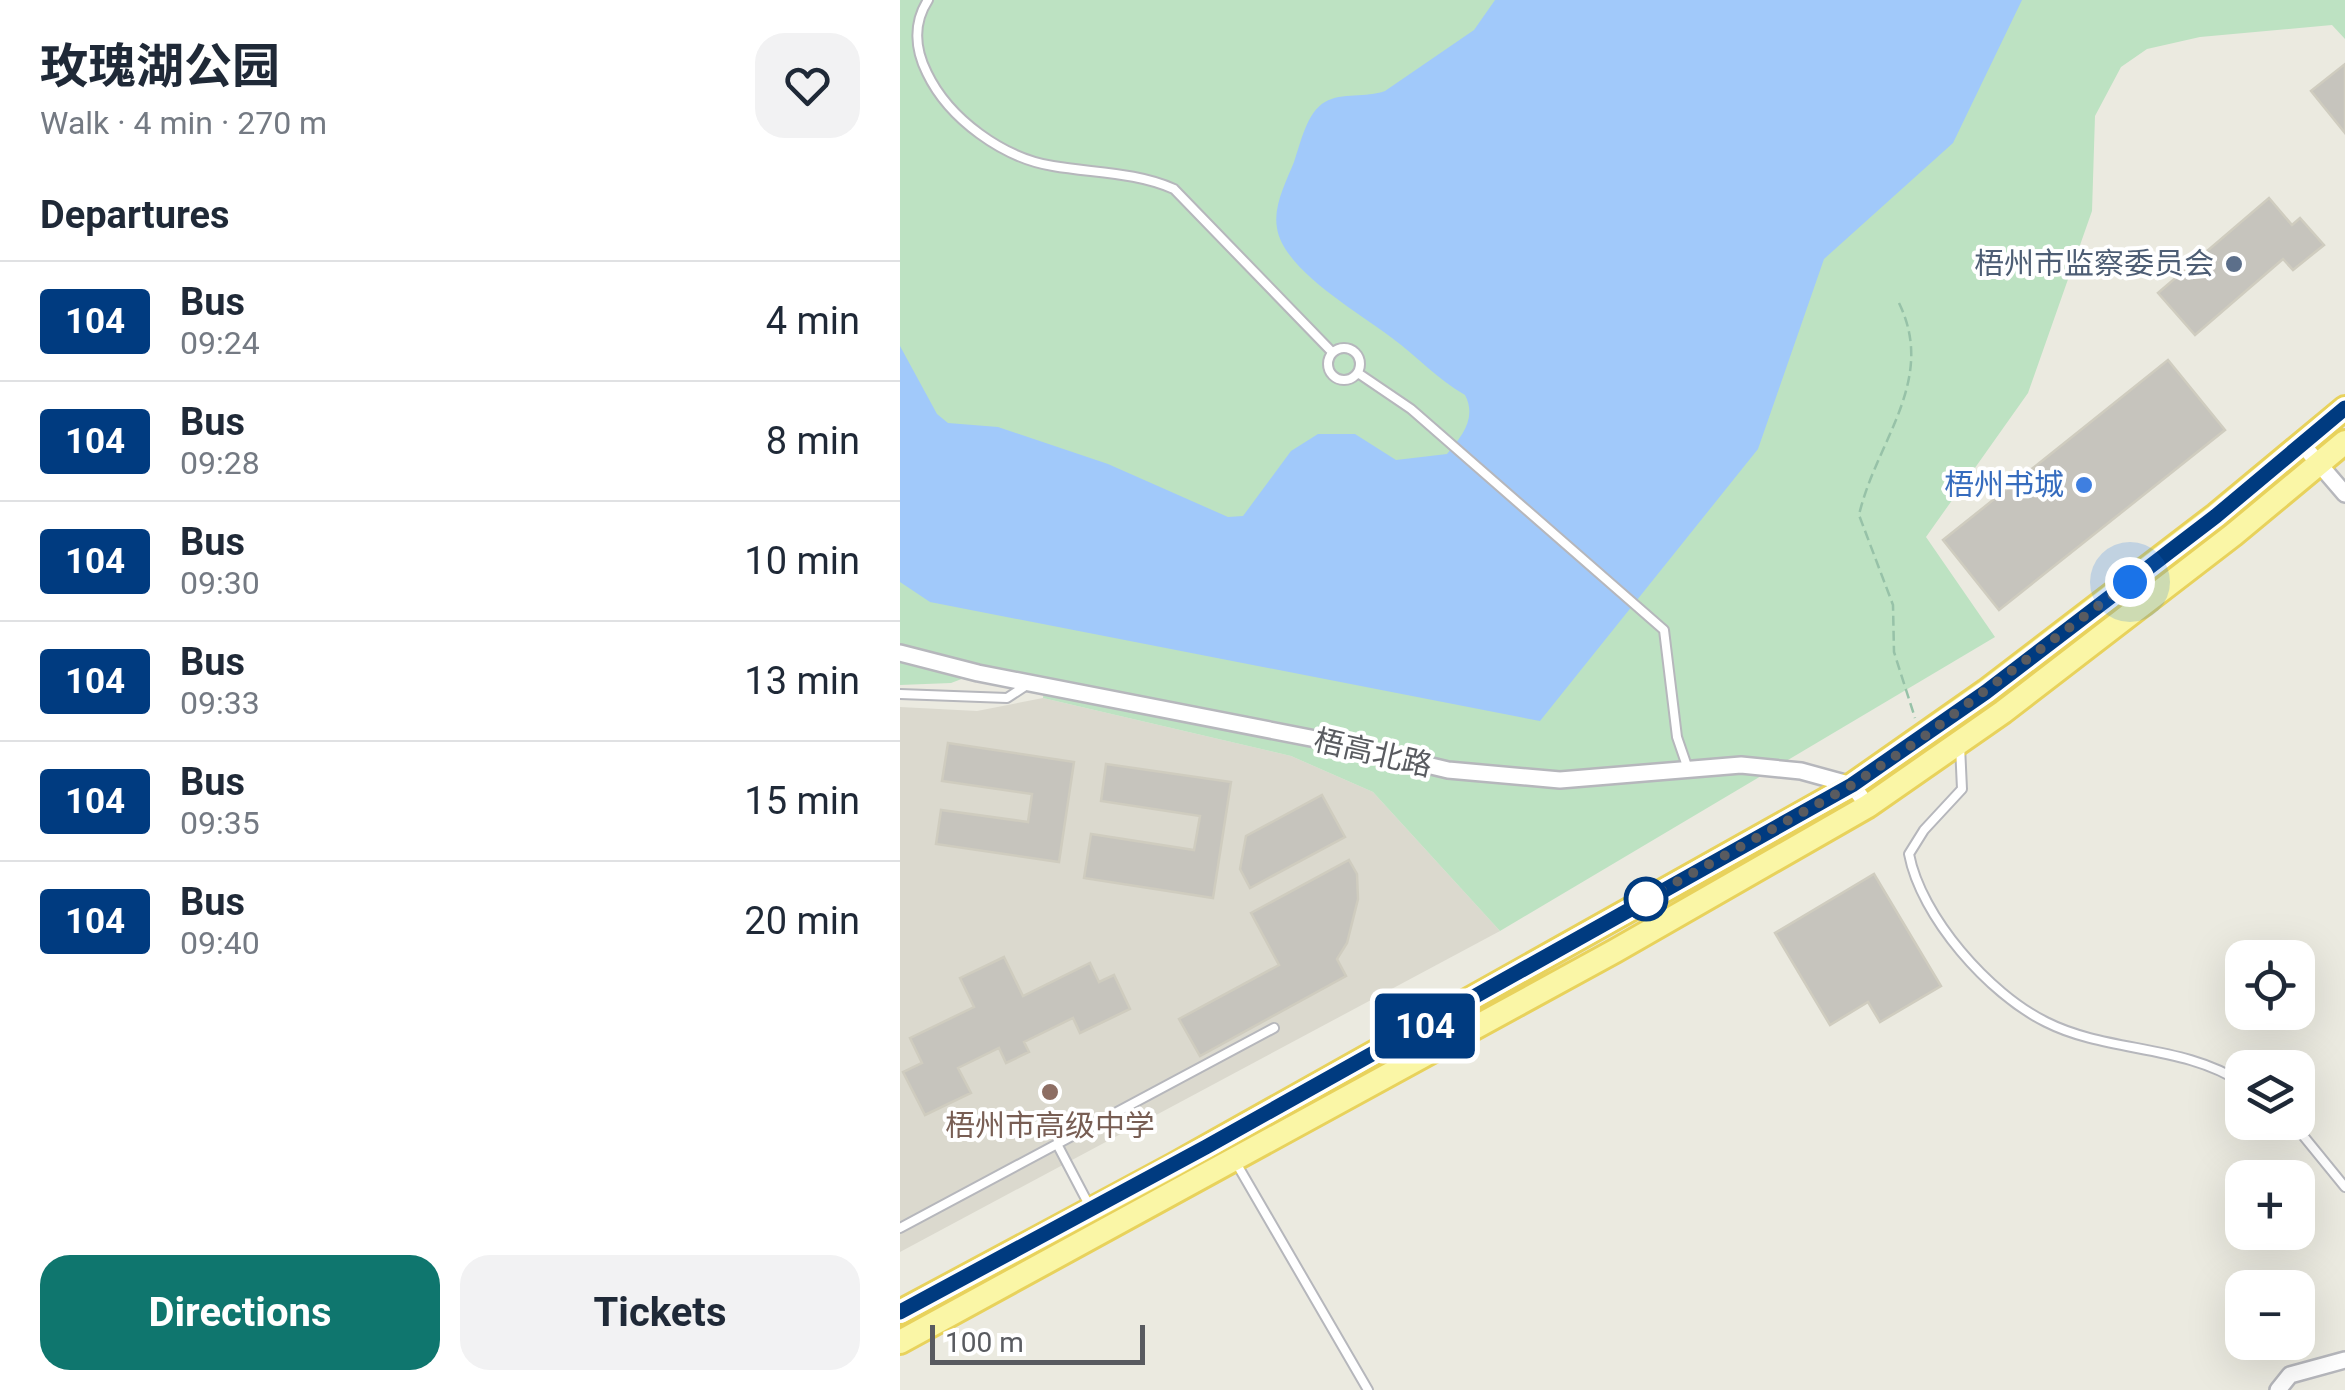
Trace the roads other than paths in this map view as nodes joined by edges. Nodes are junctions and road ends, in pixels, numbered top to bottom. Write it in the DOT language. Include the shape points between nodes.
graph roads {
  1 [pos="928,0"];
  2 [pos="1332,352"];
  3 [pos="1358,373"];
  4 [pos="2345,408"];
  5 [pos="2345,442"];
  6 [pos="2302,444"];
  7 [pos="2319,464"];
  8 [pos="2345,494"];
  9 [pos="900,653"];
  10 [pos="1030,683"];
  11 [pos="900,694"];
  12 [pos="1960,742"];
  13 [pos="1688,769"];
  14 [pos="1852,785"];
  15 [pos="1868,806"];
  16 [pos="1274,1028"];
  17 [pos="2225,1074"];
  18 [pos="2307,1140"];
  19 [pos="1056,1144"];
  20 [pos="1236,1162"];
  21 [pos="2345,1187"];
  22 [pos="1092,1210"];
  23 [pos="900,1228"];
  24 [pos="900,1312"];
  25 [pos="900,1342"];
  26 [pos="2345,1360"];
  27 [pos="1368,1390"];
  28 [pos="2278,1390"];
  1 -- 2 [label="lane" via="917,32 918,55 933,85 974,130 1048,166 1174,189"];
  2 -- 3 [label="lane" via="1352,350"];
  2 -- 3 [label="lane" via="1333,377 1344,381"];
  3 -- 13 [label="lane" via="1420,416 1664,630 1677,737"];
  4 -- 6 [label="main road"];
  5 -- 7 [label="main road"];
  6 -- 7 [label="street"];
  6 -- 14 [label="main road" via="2216,516"];
  7 -- 8 [label="street"];
  7 -- 12 [label="main road"];
  9 -- 10 [label="street, 梧高北路"];
  10 -- 11 [label="lane" via="1008,698"];
  10 -- 13 [label="street, 梧高北路" via="1504,778"];
  12 -- 15 [label="main road"];
  12 -- 17 [label="lane" via="1962,789 1910,854 1950,940 2000,990 2046,1022"];
  13 -- 14 [label="street, 梧高北路" via="1802,771"];
  14 -- 15 [label="street"];
  14 -- 22 [label="main road"];
  15 -- 20 [label="main road"];
  16 -- 19 [label="lane"];
  18 -- 21 [label="lane"];
  19 -- 22 [label="lane"];
  19 -- 23 [label="lane"];
  20 -- 25 [label="main road"];
  20 -- 27 [label="lane"];
  22 -- 24 [label="main road"];
  26 -- 28 [label="street" via="2290,1375"];
}
